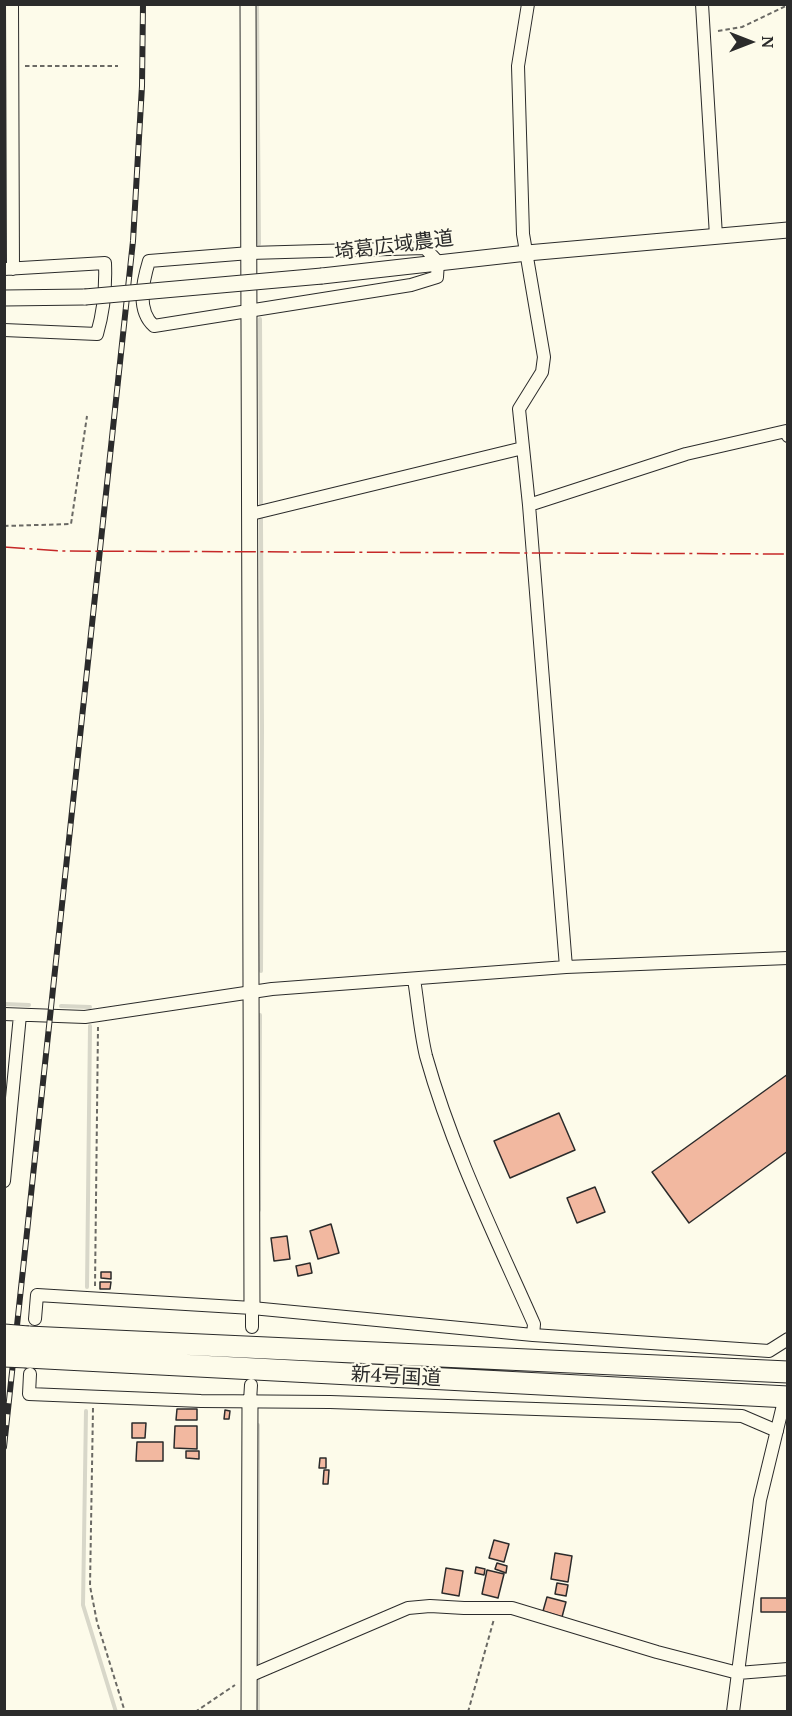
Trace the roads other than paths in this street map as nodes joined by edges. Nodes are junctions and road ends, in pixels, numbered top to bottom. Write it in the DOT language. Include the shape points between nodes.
graph roads {
  1 [pos="12,4"];
  2 [pos="248,4"];
  3 [pos="528,4"];
  4 [pos="702,4"];
  5 [pos="788,230"];
  6 [pos="716,236"];
  7 [pos="250,253"];
  8 [pos="527,253"];
  9 [pos="438,262"];
  10 [pos="9,269"];
  11 [pos="4,298"];
  12 [pos="250,311"];
  13 [pos="4,330"];
  14 [pos="788,436"];
  15 [pos="523,448"];
  16 [pos="529,505"];
  17 [pos="251,514"];
  18 [pos="788,958"];
  19 [pos="566,967"];
  20 [pos="414,979"];
  21 [pos="252,992"];
  22 [pos="4,1014"];
  23 [pos="20,1015"];
  24 [pos="4,1182"];
  25 [pos="252,1308"];
  26 [pos="252,1327"];
  27 [pos="4,1335"];
  28 [pos="533,1335"];
  29 [pos="788,1339"];
  30 [pos="30,1347"];
  31 [pos="4,1356"];
  32 [pos="788,1372"];
  33 [pos="251,1385"];
  34 [pos="787,1395"];
  35 [pos="250,1401"];
  36 [pos="777,1431"];
  37 [pos="788,1669"];
  38 [pos="738,1673"];
  39 [pos="249,1676"];
  40 [pos="249,1712"];
  41 [pos="733,1712"];
  1 -- 10 [label="street"];
  2 -- 7 [label="street"];
  3 -- 8 [label="street" via="518,66"];
  4 -- 6 [label="street"];
  5 -- 6 [label="street, 埼葛広域農道"];
  6 -- 8 [label="street, 埼葛広域農道"];
  7 -- 9 [label="street" via="425,248"];
  7 -- 12 [label="street"];
  7 -- 12 [label="street" via="149,261 143,303 154,326"];
  8 -- 9 [label="street, 埼葛広域農道"];
  8 -- 15 [label="street" via="544,357 542,372 519,408"];
  9 -- 11 [label="street, 埼葛広域農道, bridge" via="85,297"];
  9 -- 12 [label="street" via="437,277 411,285"];
  10 -- 13 [label="street" via="105,263 104,312 97,334"];
  12 -- 17 [label="street"];
  14 -- 16 [label="street" via="786,431 686,454"];
  15 -- 16 [label="street"];
  15 -- 17 [label="street"];
  16 -- 19 [label="street"];
  17 -- 21 [label="street"];
  18 -- 19 [label="street"];
  19 -- 20 [label="street"];
  20 -- 21 [label="street"];
  20 -- 28 [label="street" via="426,1054 441,1101 466,1169 534,1324"];
  21 -- 23 [label="street" via="99,1016"];
  21 -- 25 [label="street"];
  22 -- 23 [label="street"];
  23 -- 24 [label="street"];
  25 -- 26 [label="street"];
  25 -- 28 [label="street"];
  25 -- 30 [label="street" via="37,1295"];
  27 -- 30 [label="highway, 新4号国道, bridge"];
  28 -- 29 [label="street" via="769,1351"];
  30 -- 31 [label="highway, 新4号国道, bridge"];
  30 -- 32 [label="highway, 新4号国道"];
  30 -- 34 [label="highway, 新4号国道"];
  30 -- 35 [label="street" via="29,1394"];
  33 -- 35 [label="street"];
  34 -- 36 [label="street"];
  35 -- 36 [label="street" via="742,1416"];
  35 -- 39 [label="street"];
  36 -- 38 [label="street" via="760,1500"];
  37 -- 38 [label="street"];
  38 -- 39 [label="street" via="512,1608 430,1606 408,1608"];
  38 -- 41 [label="street"];
  39 -- 40 [label="street"];
}
